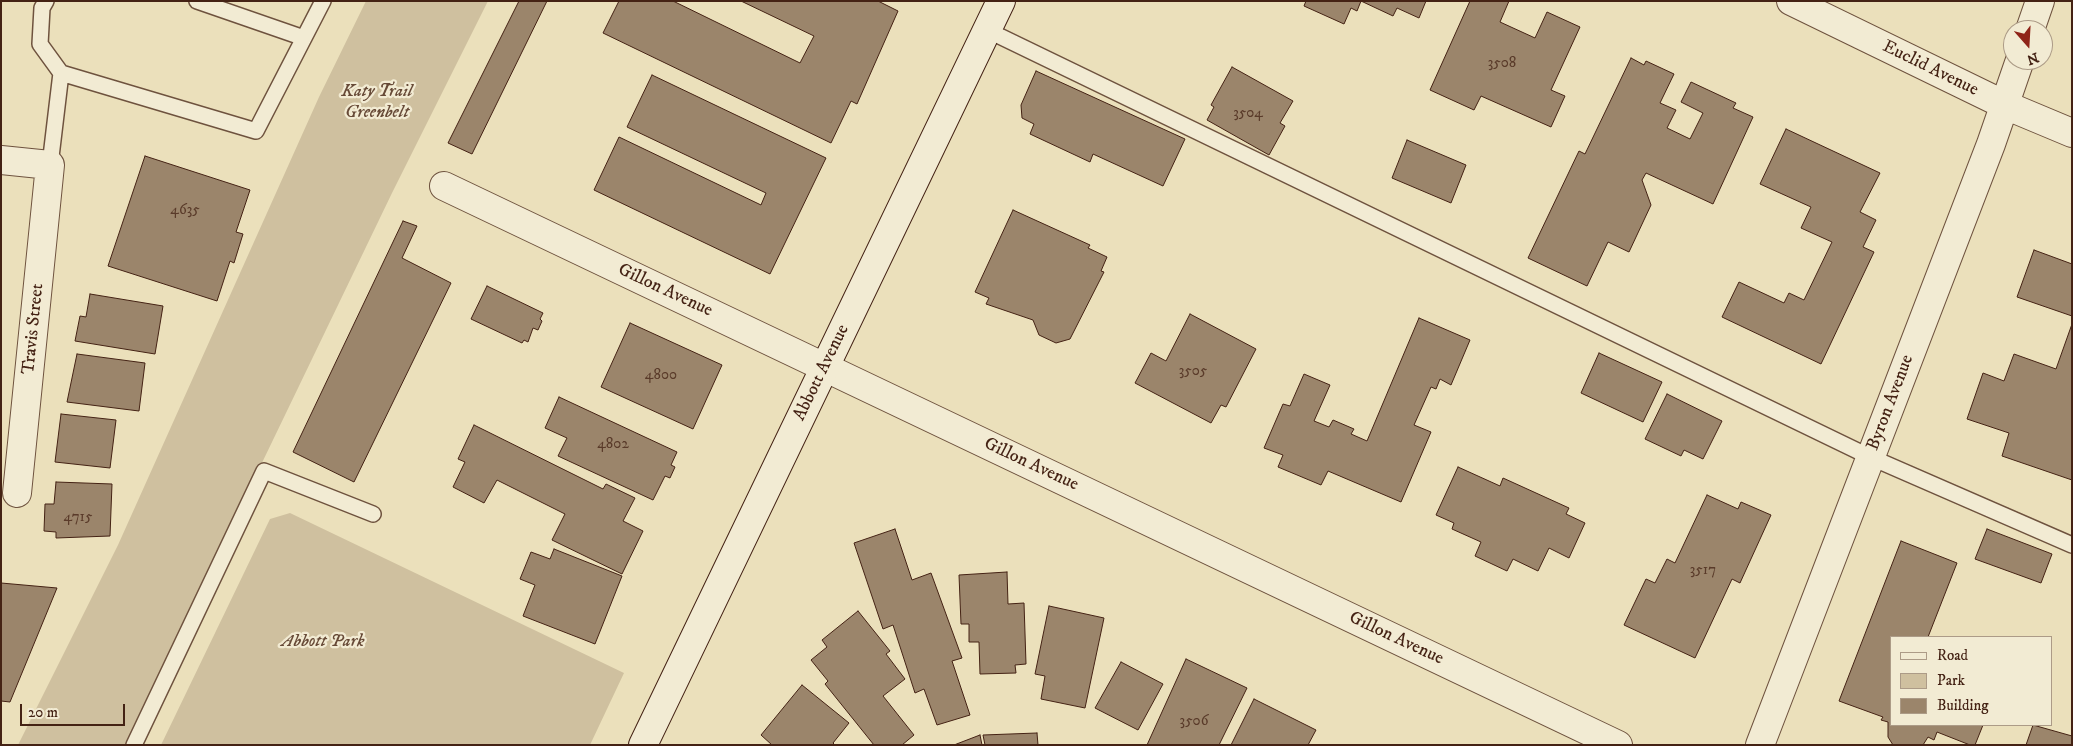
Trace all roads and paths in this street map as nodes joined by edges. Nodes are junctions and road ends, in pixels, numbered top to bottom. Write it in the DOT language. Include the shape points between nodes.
graph roads {
  1 [pos="46,1"];
  2 [pos="197,1"];
  3 [pos="323,1"];
  4 [pos="1001,1"];
  5 [pos="1791,1"];
  6 [pos="2040,1"];
  7 [pos="2033,20"];
  8 [pos="987,30"];
  9 [pos="304,38"];
  10 [pos="2017,70"];
  11 [pos="61,73"];
  12 [pos="2005,105"];
  13 [pos="2072,134"];
  14 [pos="1,160"];
  15 [pos="50,165"];
  16 [pos="444,186"];
  17 [pos="825,367"];
  18 [pos="1870,457"];
  19 [pos="17,493"];
  20 [pos="373,514"];
  21 [pos="2072,545"];
  22 [pos="134,745"];
  23 [pos="643,745"];
  24 [pos="1618,745"];
  25 [pos="1760,745"];
  1 -- 11 [label="lane" via="42,8 40,44"];
  2 -- 9 [label="lane"];
  3 -- 9 [label="lane"];
  4 -- 8 [label="street, Abbott Avenue"];
  5 -- 12 [label="street, Euclid Avenue"];
  6 -- 7 [label="street"];
  8 -- 17 [label="street, Abbott Avenue"];
  8 -- 18 [label="lane"];
  9 -- 11 [label="lane" via="256,131"];
  10 -- 12 [label="street, Byron Avenue"];
  11 -- 15 [label="lane"];
  12 -- 13 [label="street, Euclid Avenue"];
  12 -- 18 [label="street, Byron Avenue"];
  14 -- 15 [label="street"];
  15 -- 19 [label="street, Travis Street"];
  16 -- 17 [label="street, Gillon Avenue"];
  17 -- 23 [label="street, Abbott Avenue"];
  17 -- 24 [label="street, Gillon Avenue"];
  18 -- 21 [label="lane"];
  18 -- 25 [label="street, Byron Avenue"];
  20 -- 22 [label="lane" via="264,471"];
}
